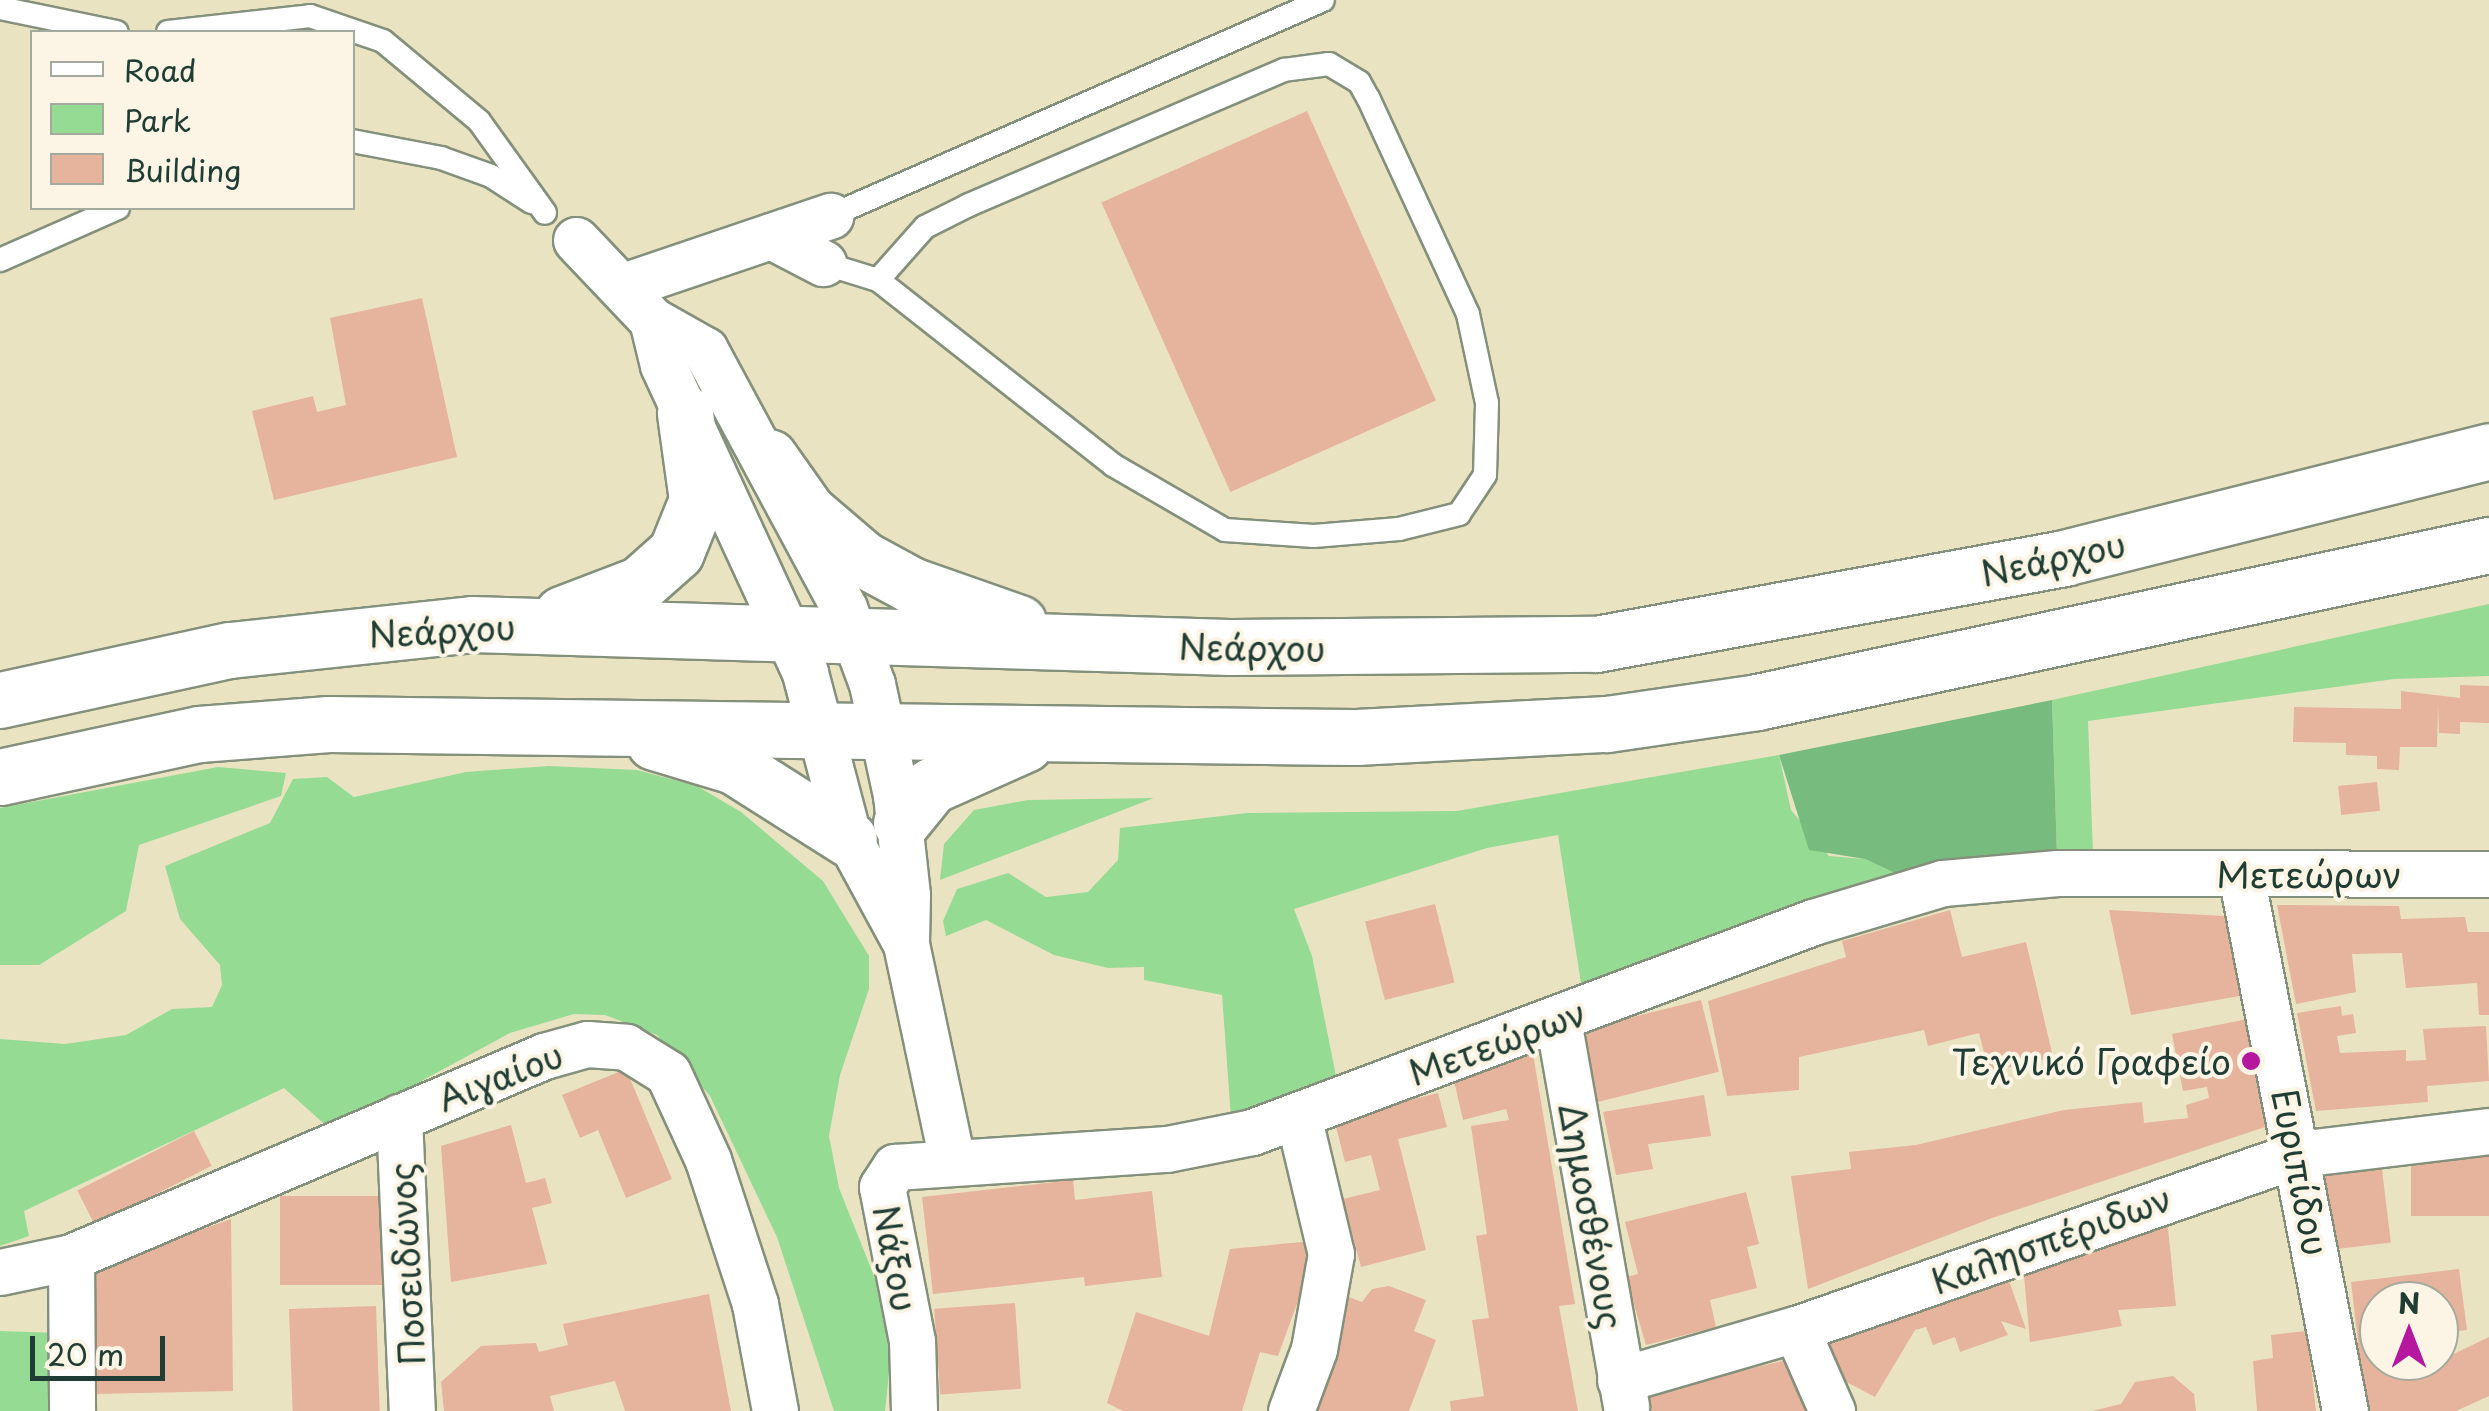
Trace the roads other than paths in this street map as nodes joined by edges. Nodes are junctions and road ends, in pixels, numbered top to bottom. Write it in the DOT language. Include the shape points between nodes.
graph roads {
  1 [pos="1323,0"];
  2 [pos="0,8"];
  3 [pos="242,28"];
  4 [pos="106,30"];
  5 [pos="205,30"];
  6 [pos="350,30"];
  7 [pos="355,32"];
  8 [pos="355,141"];
  9 [pos="113,210"];
  10 [pos="830,216"];
  11 [pos="561,226"];
  12 [pos="771,236"];
  13 [pos="0,260"];
  14 [pos="823,263"];
  15 [pos="878,280"];
  16 [pos="622,286"];
  17 [pos="652,320"];
  18 [pos="686,413"];
  19 [pos="2489,450"];
  20 [pos="769,457"];
  21 [pos="2489,545"];
  22 [pos="472,624"];
  23 [pos="787,630"];
  24 [pos="854,633"];
  25 [pos="1146,645"];
  26 [pos="0,700"];
  27 [pos="588,722"];
  28 [pos="822,727"];
  29 [pos="884,731"];
  30 [pos="1052,735"];
  31 [pos="0,778"];
  32 [pos="901,823"];
  33 [pos="849,839"];
  34 [pos="2489,874"];
  35 [pos="2241,875"];
  36 [pos="906,944"];
  37 [pos="1558,1020"];
  38 [pos="1298,1116"];
  39 [pos="399,1117"];
  40 [pos="2489,1131"];
  41 [pos="2299,1154"];
  42 [pos="952,1161"];
  43 [pos="70,1257"];
  44 [pos="0,1272"];
  45 [pos="1796,1329"];
  46 [pos="1624,1396"];
  47 [pos="72,1411"];
  48 [pos="412,1411"];
  49 [pos="775,1411"];
  50 [pos="914,1411"];
  51 [pos="1290,1411"];
  52 [pos="1832,1411"];
  53 [pos="2345,1411"];
  1 -- 10 [label="lane"];
  2 -- 4 [label="lane"];
  3 -- 5 [label="lane"];
  3 -- 6 [label="lane" via="310,16"];
  7 -- 11 [label="lane" via="382,41 480,121"];
  8 -- 11 [label="lane" via="379,141 490,176"];
  9 -- 13 [label="lane"];
  10 -- 12 [label="street"];
  11 -- 16 [label="street"];
  12 -- 14 [label="street"];
  12 -- 16 [label="street"];
  14 -- 15 [label="lane"];
  15 -- 15 [label="lane" via="1113,465 1225,530 1314,536 1399,529 1459,514 1485,475 1487,403 1468,314 1368,98 1359,82 1329,64 1284,70 968,205 925,227"];
  16 -- 17 [label="street"];
  17 -- 18 [label="street" via="662,365"];
  17 -- 20 [label="street" via="705,350"];
  18 -- 22 [label="main road" via="696,500 665,564 595,605"];
  18 -- 23 [label="street"];
  19 -- 25 [label="main road, Νεάρχου" via="2064,558 1632,640 1489,648"];
  20 -- 24 [label="street"];
  20 -- 25 [label="main road" via="829,534 884,572 1023,624"];
  21 -- 30 [label="main road" via="1704,712 1419,736"];
  22 -- 23 [label="main road, Νεάρχου"];
  22 -- 26 [label="main road, Νεάρχου" via="230,650"];
  23 -- 24 [label="main road, Νεάρχου"];
  23 -- 28 [label="street"];
  24 -- 25 [label="main road, Νεάρχου"];
  24 -- 29 [label="street"];
  27 -- 28 [label="main road"];
  27 -- 31 [label="main road" via="329,724 200,734"];
  27 -- 33 [label="main road" via="734,766"];
  28 -- 29 [label="main road"];
  28 -- 33 [label="street"];
  29 -- 30 [label="main road"];
  29 -- 32 [label="street"];
  30 -- 32 [label="main road" via="979,759 931,786"];
  32 -- 36 [label="street"];
  33 -- 36 [label="street"];
  34 -- 35 [label="street, Μετεώρων"];
  35 -- 37 [label="street, Μετεώρων" via="2021,874 1943,883 1813,922"];
  35 -- 41 [label="street, Ευριπίδου"];
  36 -- 42 [label="street"];
  37 -- 38 [label="street, Μετεώρων"];
  37 -- 46 [label="street, Δημοσθένους"];
  38 -- 42 [label="street, Μετεώρων" via="1189,1147"];
  38 -- 51 [label="street" via="1331,1254 1314,1349"];
  39 -- 43 [label="street, Αιγαίου"];
  39 -- 48 [label="street, Ποσειδώνος"];
  39 -- 49 [label="street, Αιγαίου" via="574,1047 626,1047 660,1066 679,1092 725,1208 763,1335"];
  40 -- 41 [label="street, Καλησπέριδων"];
  41 -- 45 [label="street, Καλησπέριδων"];
  41 -- 53 [label="street, Ευριπίδου"];
  42 -- 50 [label="street, Νάξου" via="894,1167 883,1179 912,1341"];
  43 -- 44 [label="street, Αιγαίου"];
  43 -- 47 [label="street"];
  45 -- 46 [label="street, Καλησπέριδων"];
  45 -- 52 [label="street"];
}
